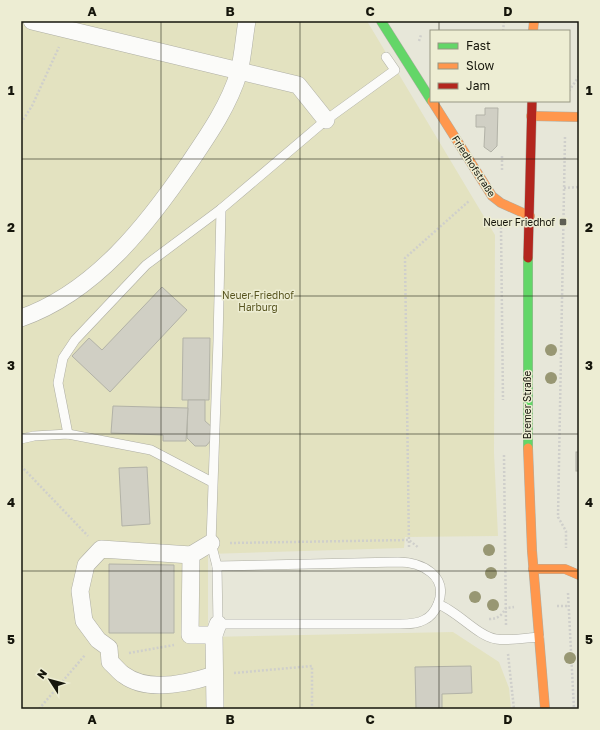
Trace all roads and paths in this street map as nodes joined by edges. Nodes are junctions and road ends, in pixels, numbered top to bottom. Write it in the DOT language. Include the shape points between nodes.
graph roads {
  1 [pos="32,21"];
  2 [pos="247,21"];
  3 [pos="381,21"];
  4 [pos="522,21"];
  5 [pos="534,21"];
  6 [pos="66,31"];
  7 [pos="421,34"];
  8 [pos="419,41"];
  9 [pos="386,57"];
  10 [pos="238,72"];
  11 [pos="579,76"];
  12 [pos="570,90"];
  13 [pos="430,98"];
  14 [pos="432,102"];
  15 [pos="532,102"];
  16 [pos="532,116"];
  17 [pos="579,117"];
  18 [pos="326,120"];
  19 [pos="21,123"];
  20 [pos="564,156"];
  21 [pos="486,186"];
  22 [pos="579,187"];
  23 [pos="564,188"];
  24 [pos="221,209"];
  25 [pos="530,216"];
  26 [pos="21,318"];
  27 [pos="68,434"];
  28 [pos="21,439"];
  29 [pos="21,466"];
  30 [pos="212,482"];
  31 [pos="409,540"];
  32 [pos="231,543"];
  33 [pos="211,544"];
  34 [pos="101,549"];
  35 [pos="191,555"];
  36 [pos="410,562"];
  37 [pos="217,566"];
  38 [pos="565,568"];
  39 [pos="533,569"];
  40 [pos="579,575"];
  41 [pos="438,604"];
  42 [pos="216,629"];
  43 [pos="190,635"];
  44 [pos="539,637"];
  45 [pos="506,639"];
  46 [pos="104,644"];
  47 [pos="214,674"];
  48 [pos="39,709"];
  49 [pos="215,709"];
  50 [pos="312,709"];
  51 [pos="514,709"];
  52 [pos="545,709"];
  53 [pos="574,709"];
  1 -- 6 [label="street"];
  2 -- 10 [label="street"];
  3 -- 13 [label="main road, Friedhofstraße"];
  4 -- 5 [label="main road"];
  6 -- 10 [label="street"];
  6 -- 19 [label="path" via="32,106"];
  7 -- 8 [label="path"];
  9 -- 18 [label="lane" via="394,70"];
  10 -- 18 [label="street" via="298,85"];
  10 -- 26 [label="street" via="216,124 169,193 125,247 75,291 39,312"];
  11 -- 12 [label="path"];
  14 -- 21 [label="main road, Friedhofstraße"];
  15 -- 16 [label="main road, Bremer Straße"];
  16 -- 17 [label="main road"];
  16 -- 25 [label="main road, Bremer Straße"];
  18 -- 24 [label="lane"];
  20 -- 23 [label="path"];
  21 -- 25 [label="main road, Friedhofstraße" via="497,200"];
  21 -- 31 [label="path" via="405,258"];
  22 -- 23 [label="path"];
  23 -- 38 [label="path" via="558,517 566,531"];
  24 -- 27 [label="lane" via="146,266 71,346 63,358 58,383"];
  24 -- 30 [label="lane"];
  25 -- 39 [label="main road, Bremer Straße" via="527,385"];
  27 -- 28 [label="lane"];
  27 -- 30 [label="lane" via="151,450"];
  29 -- 34 [label="path"];
  30 -- 33 [label="lane"];
  31 -- 32 [label="path"];
  31 -- 36 [label="path"];
  33 -- 35 [label="street"];
  33 -- 37 [label="lane"];
  34 -- 35 [label="street"];
  34 -- 46 [label="street" via="86,565 80,591 84,621"];
  35 -- 43 [label="street"];
  36 -- 37 [label="lane"];
  36 -- 41 [label="lane" via="420,565 434,576 441,590"];
  37 -- 42 [label="lane"];
  38 -- 39 [label="main road"];
  38 -- 40 [label="main road"];
  38 -- 53 [label="path"];
  39 -- 44 [label="main road, Bremer Straße"];
  41 -- 42 [label="lane" via="429,618 417,623"];
  41 -- 45 [label="lane" via="453,610 491,638"];
  42 -- 43 [label="street"];
  42 -- 47 [label="street"];
  43 -- 46 [label="path" via="172,646 130,653"];
  44 -- 45 [label="lane"];
  44 -- 52 [label="main road, Bremer Straße"];
  45 -- 51 [label="path"];
  46 -- 47 [label="street" via="110,662 125,676 149,685 186,684"];
  46 -- 48 [label="path"];
  47 -- 49 [label="street"];
  47 -- 50 [label="path" via="312,666"];
}
